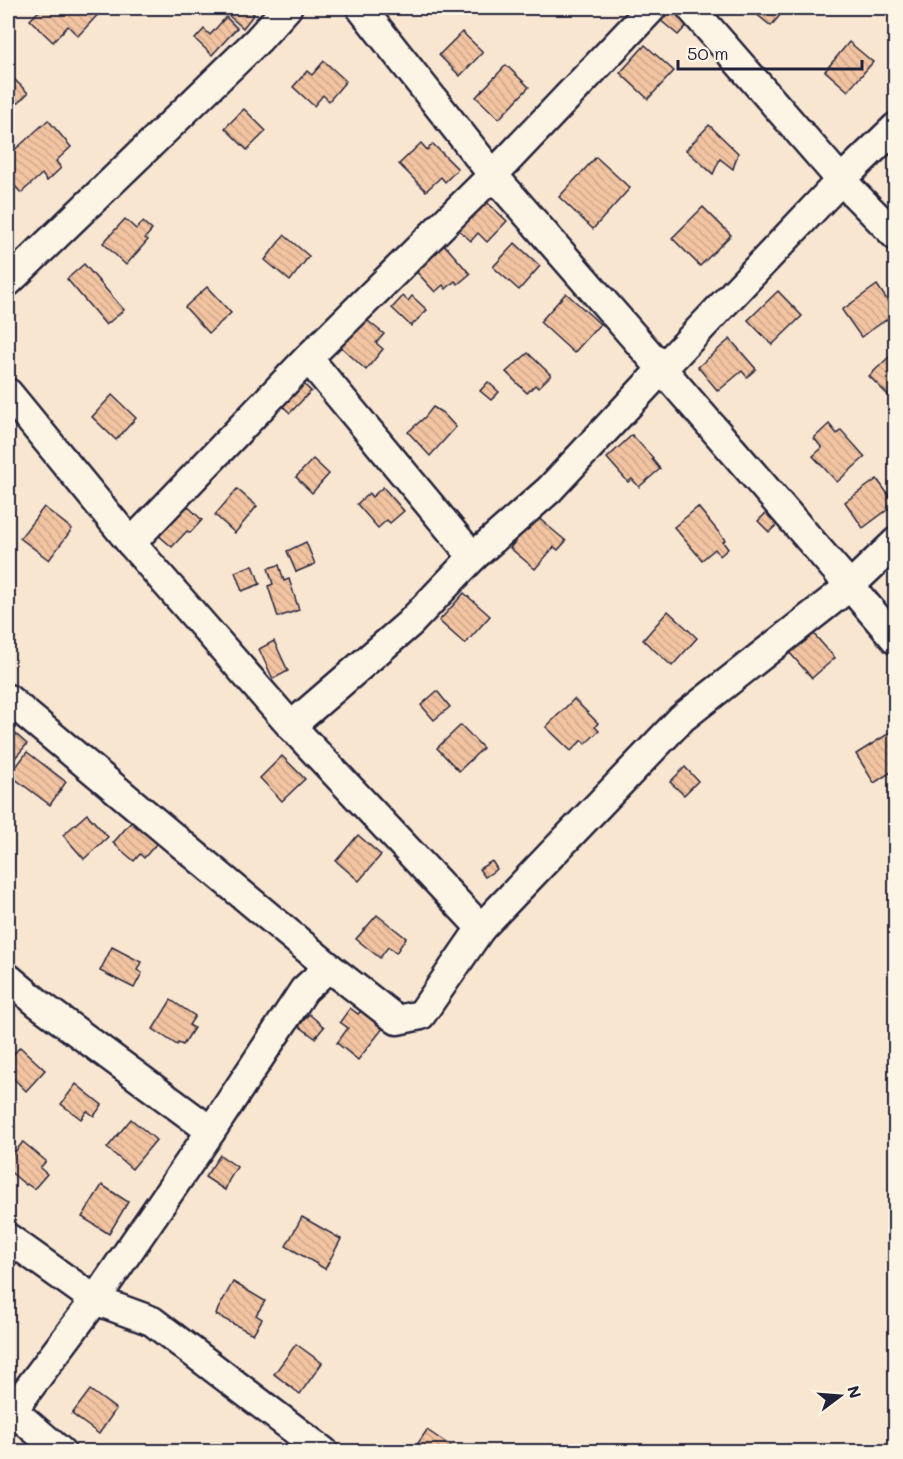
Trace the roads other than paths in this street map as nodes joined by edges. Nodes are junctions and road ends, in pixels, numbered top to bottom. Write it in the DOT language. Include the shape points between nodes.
graph roads {
  1 [pos="287,8"];
  2 [pos="362,8"];
  3 [pos="652,8"];
  4 [pos="690,8"];
  5 [pos="896,127"];
  6 [pos="493,175"];
  7 [pos="841,180"];
  8 [pos="896,236"];
  9 [pos="8,282"];
  10 [pos="308,358"];
  11 [pos="662,369"];
  12 [pos="8,393"];
  13 [pos="896,542"];
  14 [pos="131,543"];
  15 [pos="473,557"];
  16 [pos="850,586"];
  17 [pos="896,640"];
  18 [pos="8,699"];
  19 [pos="291,726"];
  20 [pos="481,928"];
  21 [pos="329,967"];
  22 [pos="8,978"];
  23 [pos="211,1131"];
  24 [pos="8,1238"];
  25 [pos="95,1300"];
  26 [pos="10,1413"];
  27 [pos="61,1452"];
  28 [pos="324,1452"];
  1 -- 9 [label="street"];
  2 -- 6 [label="street"];
  3 -- 6 [label="street"];
  4 -- 7 [label="street"];
  5 -- 7 [label="street"];
  6 -- 10 [label="street"];
  6 -- 11 [label="street"];
  7 -- 8 [label="street"];
  7 -- 11 [label="street"];
  10 -- 14 [label="street"];
  10 -- 15 [label="street"];
  11 -- 15 [label="street" via="549,490"];
  11 -- 16 [label="street"];
  12 -- 14 [label="street"];
  13 -- 16 [label="street"];
  14 -- 19 [label="street"];
  15 -- 19 [label="street" via="409,624"];
  16 -- 17 [label="street"];
  16 -- 20 [label="street" via="682,718"];
  18 -- 21 [label="street"];
  19 -- 20 [label="street"];
  20 -- 21 [label="street" via="422,1015 397,1020"];
  21 -- 23 [label="street" via="304,990"];
  22 -- 23 [label="street"];
  23 -- 25 [label="street"];
  24 -- 25 [label="street"];
  25 -- 26 [label="street"];
  25 -- 28 [label="street" via="152,1321"];
  26 -- 27 [label="street"];
}
